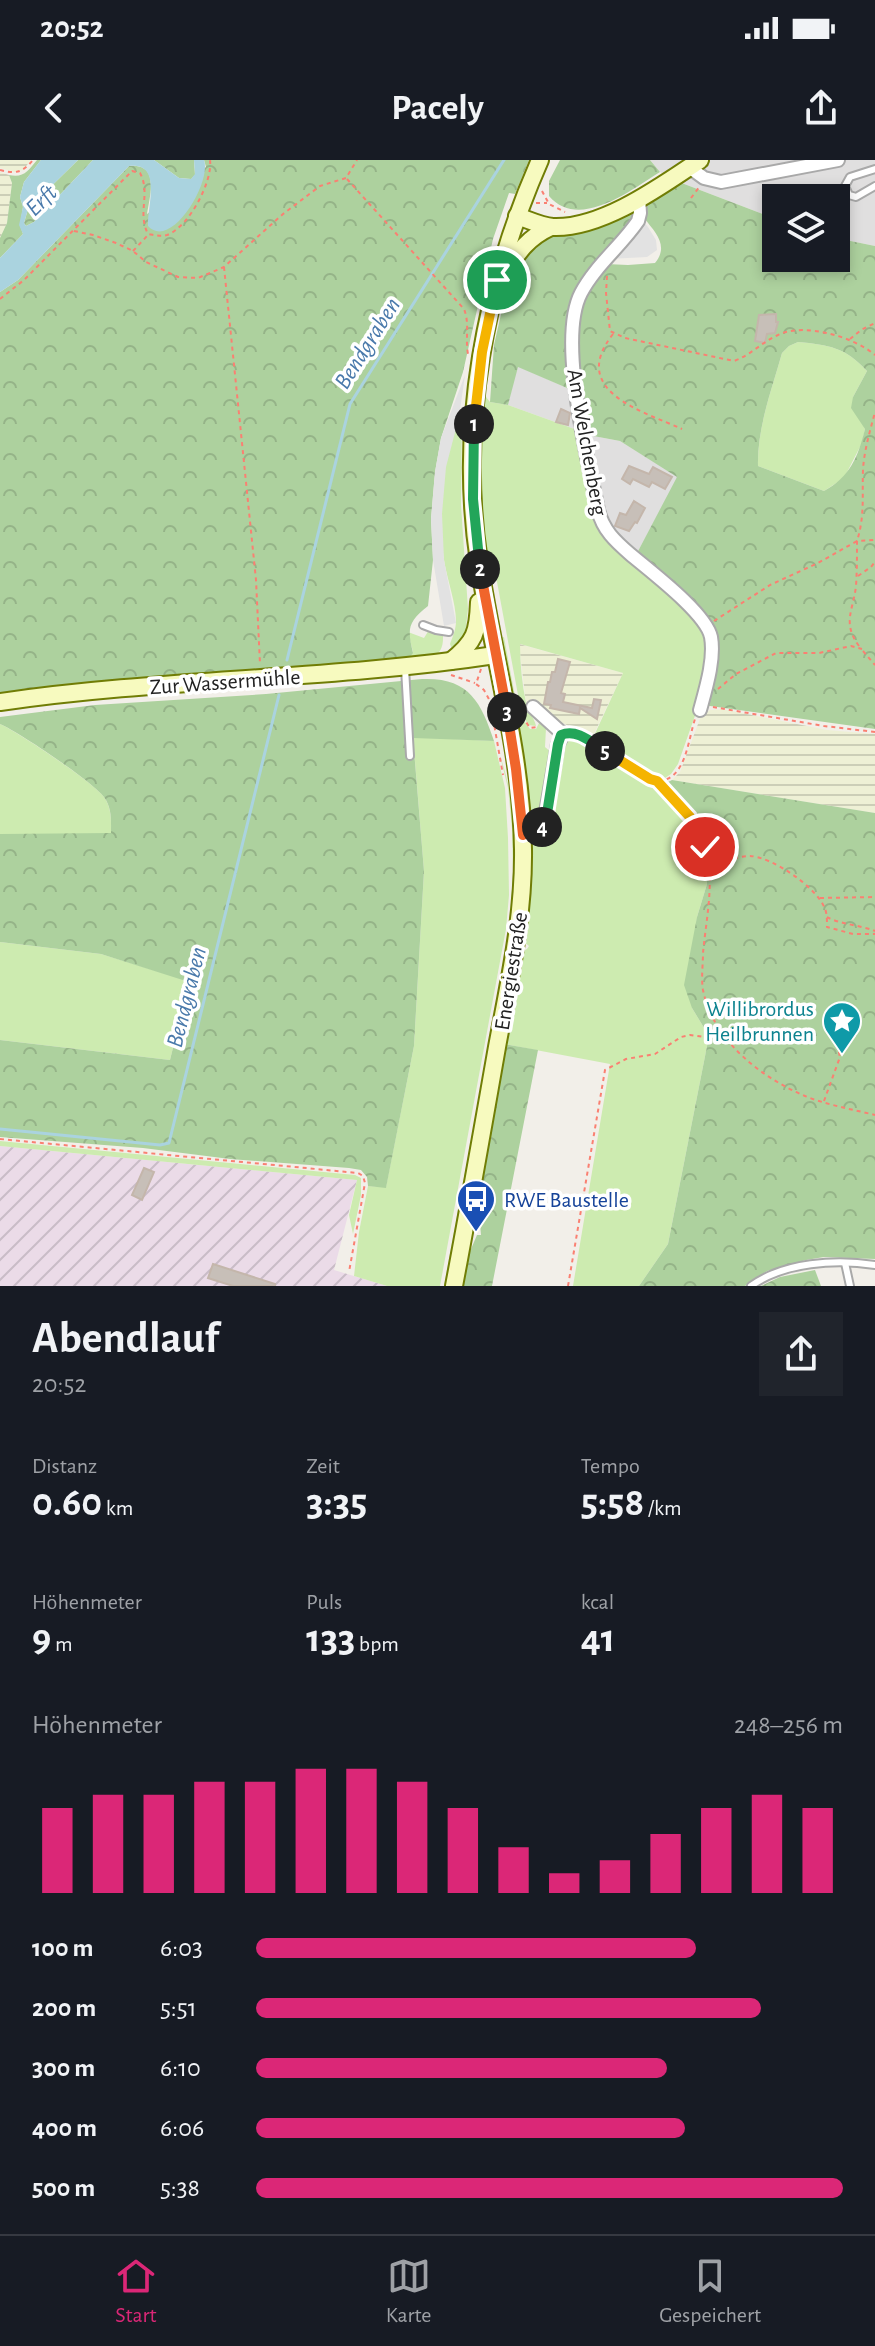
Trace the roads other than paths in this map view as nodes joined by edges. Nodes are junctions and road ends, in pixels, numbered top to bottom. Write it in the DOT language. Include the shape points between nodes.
graph roads {
  1 [pos="540,160"];
  2 [pos="838,160"];
  3 [pos="694,164"];
  4 [pos="875,169"];
  5 [pos="875,186"];
  6 [pos="639,198"];
  7 [pos="517,216"];
  8 [pos="551,227"];
  9 [pos="492,300"];
  10 [pos="479,560"];
  11 [pos="423,625"];
  12 [pos="449,632"];
  13 [pos="488,656"];
  14 [pos="449,662"];
  15 [pos="405,668"];
  16 [pos="0,702"];
  17 [pos="700,710"];
  18 [pos="538,712"];
  19 [pos="410,756"];
  20 [pos="523,835"];
  21 [pos="845,1263"];
  22 [pos="875,1265"];
  23 [pos="454,1286"];
  24 [pos="751,1286"];
  25 [pos="850,1286"];
  1 -- 7 [label="main road"];
  2 -- 3 [label="street" via="721,182 704,178"];
  3 -- 6 [label="main road"];
  4 -- 5 [label="lane" via="852,176 845,186 856,197"];
  6 -- 8 [label="main road" via="589,222"];
  6 -- 17 [label="street, Am Welchenberg" via="638,221 580,294 572,337 575,382 600,518 615,541 707,626 711,647"];
  7 -- 8 [label="main road"];
  7 -- 9 [label="main road"];
  8 -- 9 [label="main road" via="520,250"];
  9 -- 10 [label="main road" via="472,385"];
  10 -- 13 [label="main road, Energiestraße"];
  10 -- 14 [label="main road" via="476,633"];
  11 -- 12 [label="lane"];
  13 -- 14 [label="main road, Zur Wassermühle"];
  13 -- 20 [label="main road, Energiestraße" via="515,759"];
  14 -- 15 [label="main road, Zur Wassermühle"];
  15 -- 16 [label="main road, Zur Wassermühle"];
  15 -- 19 [label="lane"];
  18 -- 20 [label="street" via="563,734 544,824"];
  20 -- 23 [label="main road, Energiestraße" via="517,939"];
  21 -- 22 [label="lane"];
  21 -- 24 [label="lane" via="786,1270"];
  21 -- 25 [label="lane"];
}
